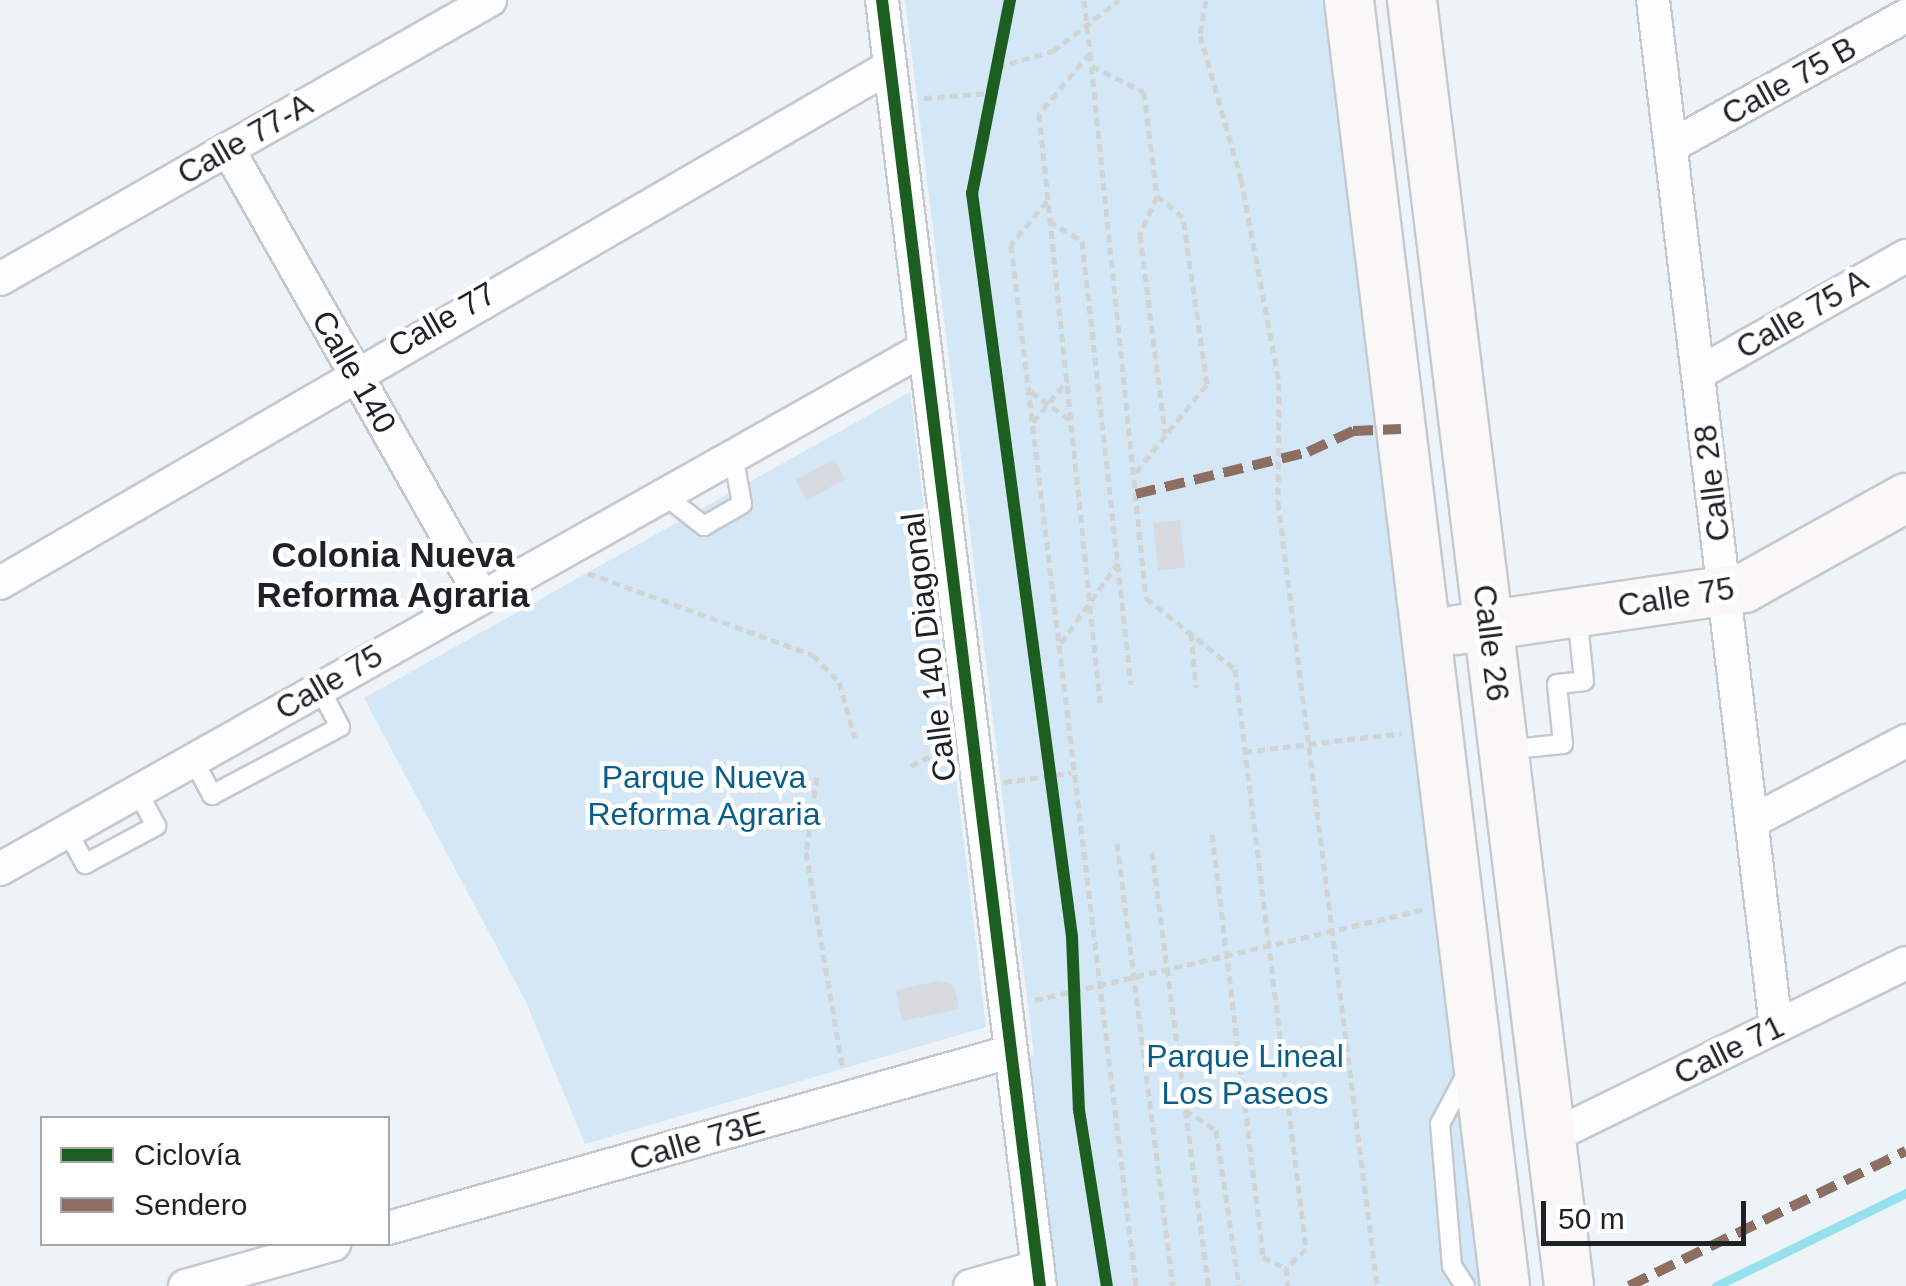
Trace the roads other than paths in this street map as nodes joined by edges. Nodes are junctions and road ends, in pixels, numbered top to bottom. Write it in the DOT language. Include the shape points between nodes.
graph roads {
  1 [pos="490,0"];
  2 [pos="882,0"];
  3 [pos="1349,0"];
  4 [pos="1412,0"];
  5 [pos="1653,0"];
  6 [pos="1906,16"];
  7 [pos="889,67"];
  8 [pos="1671,146"];
  9 [pos="228,149"];
  10 [pos="1906,256"];
  11 [pos="0,279"];
  12 [pos="922,350"];
  13 [pos="354,370"];
  14 [pos="1699,373"];
  15 [pos="732,456"];
  16 [pos="664,494"];
  17 [pos="1906,498"];
  18 [pos="0,583"];
  19 [pos="1725,591"];
  20 [pos="481,595"];
  21 [pos="1577,613"];
  22 [pos="1488,625"];
  23 [pos="1426,634"];
  24 [pos="319,687"];
  25 [pos="1906,741"];
  26 [pos="1504,750"];
  27 [pos="193,759"];
  28 [pos="1754,821"];
  29 [pos="0,869"];
  30 [pos="1906,963"];
  31 [pos="1776,1027"];
  32 [pos="1006,1053"];
  33 [pos="1477,1053"];
  34 [pos="1551,1137"];
  35 [pos="390,1227"];
  36 [pos="327,1246"];
  37 [pos="1038,1277"];
  38 [pos="185,1286"];
  39 [pos="970,1286"];
  40 [pos="1465,1286"];
  41 [pos="1505,1286"];
  42 [pos="1570,1286"];
  1 -- 9 [label="street, Calle 77-A"];
  2 -- 7 [label="street, Calle 140 Diagonal"];
  3 -- 23 [label="main road, Calle 26"];
  4 -- 22 [label="main road, Calle 26"];
  5 -- 8 [label="street, Calle 28"];
  6 -- 8 [label="street, Calle 75 B"];
  7 -- 12 [label="street, Calle 140 Diagonal"];
  7 -- 13 [label="street, Calle 77"];
  8 -- 14 [label="street, Calle 28"];
  9 -- 11 [label="street, Calle 77-A"];
  9 -- 13 [label="street, Calle 140"];
  10 -- 14 [label="street, Calle 75 A"];
  12 -- 15 [label="street, Calle 75"];
  12 -- 32 [label="street, Calle 140 Diagonal"];
  13 -- 18 [label="street, Calle 77"];
  13 -- 20 [label="street, Calle 140"];
  14 -- 19 [label="street, Calle 28"];
  15 -- 16 [label="street, Calle 75"];
  15 -- 16 [label="lane" via="742,504 704,526"];
  16 -- 20 [label="street, Calle 75"];
  17 -- 19 [label="main road, Calle 75"];
  19 -- 21 [label="main road, Calle 75"];
  19 -- 28 [label="street, Calle 28"];
  20 -- 24 [label="street, Calle 75"];
  21 -- 22 [label="main road, Calle 75"];
  21 -- 26 [label="lane" via="1584,681 1557,684 1563,744"];
  22 -- 23 [label="main road, Calle 75"];
  22 -- 26 [label="main road, Calle 26"];
  23 -- 33 [label="main road, Calle 26"];
  24 -- 27 [label="street, Calle 75"];
  24 -- 27 [label="lane" via="340,727 212,795"];
  25 -- 28 [label="street"];
  26 -- 34 [label="main road, Calle 26"];
  27 -- 29 [label="street, Calle 75"];
  28 -- 31 [label="street, Calle 28"];
  30 -- 31 [label="street, Calle 71"];
  31 -- 34 [label="street, Calle 71"];
  32 -- 35 [label="street, Calle 73E"];
  32 -- 37 [label="street, Calle 140 Diagonal"];
  33 -- 40 [label="lane" via="1440,1124 1452,1266"];
  33 -- 41 [label="main road, Calle 26"];
  34 -- 42 [label="main road, Calle 26"];
  36 -- 38 [label="street"];
  37 -- 39 [label="street"];
}
